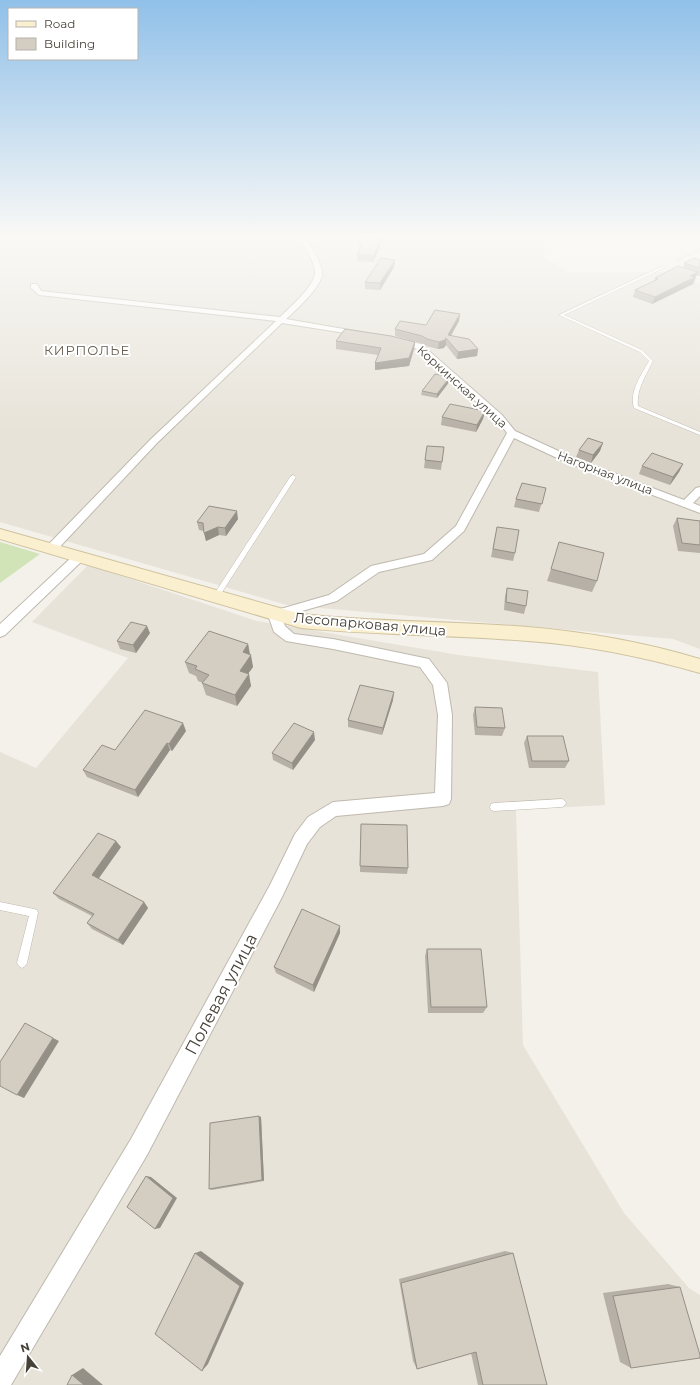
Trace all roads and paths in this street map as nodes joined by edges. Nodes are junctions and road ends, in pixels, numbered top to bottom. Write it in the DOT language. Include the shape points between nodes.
graph roads {
  1 [pos="126,302"];
  2 [pos="300,302"];
  3 [pos="590,302"];
  4 [pos="281,321"];
  5 [pos="368,335"];
  6 [pos="391,339"];
  7 [pos="512,433"];
  8 [pos="700,434"];
  9 [pos="293,478"];
  10 [pos="700,490"];
  11 [pos="686,504"];
  12 [pos="700,510"];
  13 [pos="0,534"];
  14 [pos="51,549"];
  15 [pos="78,558"];
  16 [pos="215,598"];
  17 [pos="274,615"];
  18 [pos="0,632"];
  19 [pos="700,666"];
  20 [pos="562,802"];
  21 [pos="494,807"];
  22 [pos="0,906"];
  23 [pos="22,963"];
  24 [pos="0,1380"];
  1 -- 4 [label="street"];
  2 -- 4 [label="street"];
  3 -- 8 [label="lane" via="561,315 641,352 651,361 634,400 636,407"];
  4 -- 5 [label="street"];
  4 -- 14 [label="street" via="205,390"];
  6 -- 7 [label="street, Коркинская улица" via="418,346 499,417"];
  7 -- 11 [label="street, Нагорная улица" via="572,461"];
  7 -- 17 [label="street" via="460,528 428,557 375,569 333,598"];
  9 -- 16 [label="lane"];
  10 -- 11 [label="street"];
  11 -- 12 [label="street, Нагорная улица"];
  13 -- 14 [label="street, Лесопарковая улица"];
  14 -- 15 [label="street, Лесопарковая улица"];
  15 -- 16 [label="street, Лесопарковая улица"];
  15 -- 18 [label="street"];
  16 -- 17 [label="street, Лесопарковая улица"];
  17 -- 19 [label="street, Лесопарковая улица" via="301,621 352,626 528,634 656,653"];
  17 -- 24 [label="street, Полевая улица" via="279,628 291,638 348,646 424,663 440,683 445,715 443,799 333,809 314,822 301,839 276,891 139,1147"];
  20 -- 21 [label="lane"];
  22 -- 23 [label="lane" via="34,912"];
}
